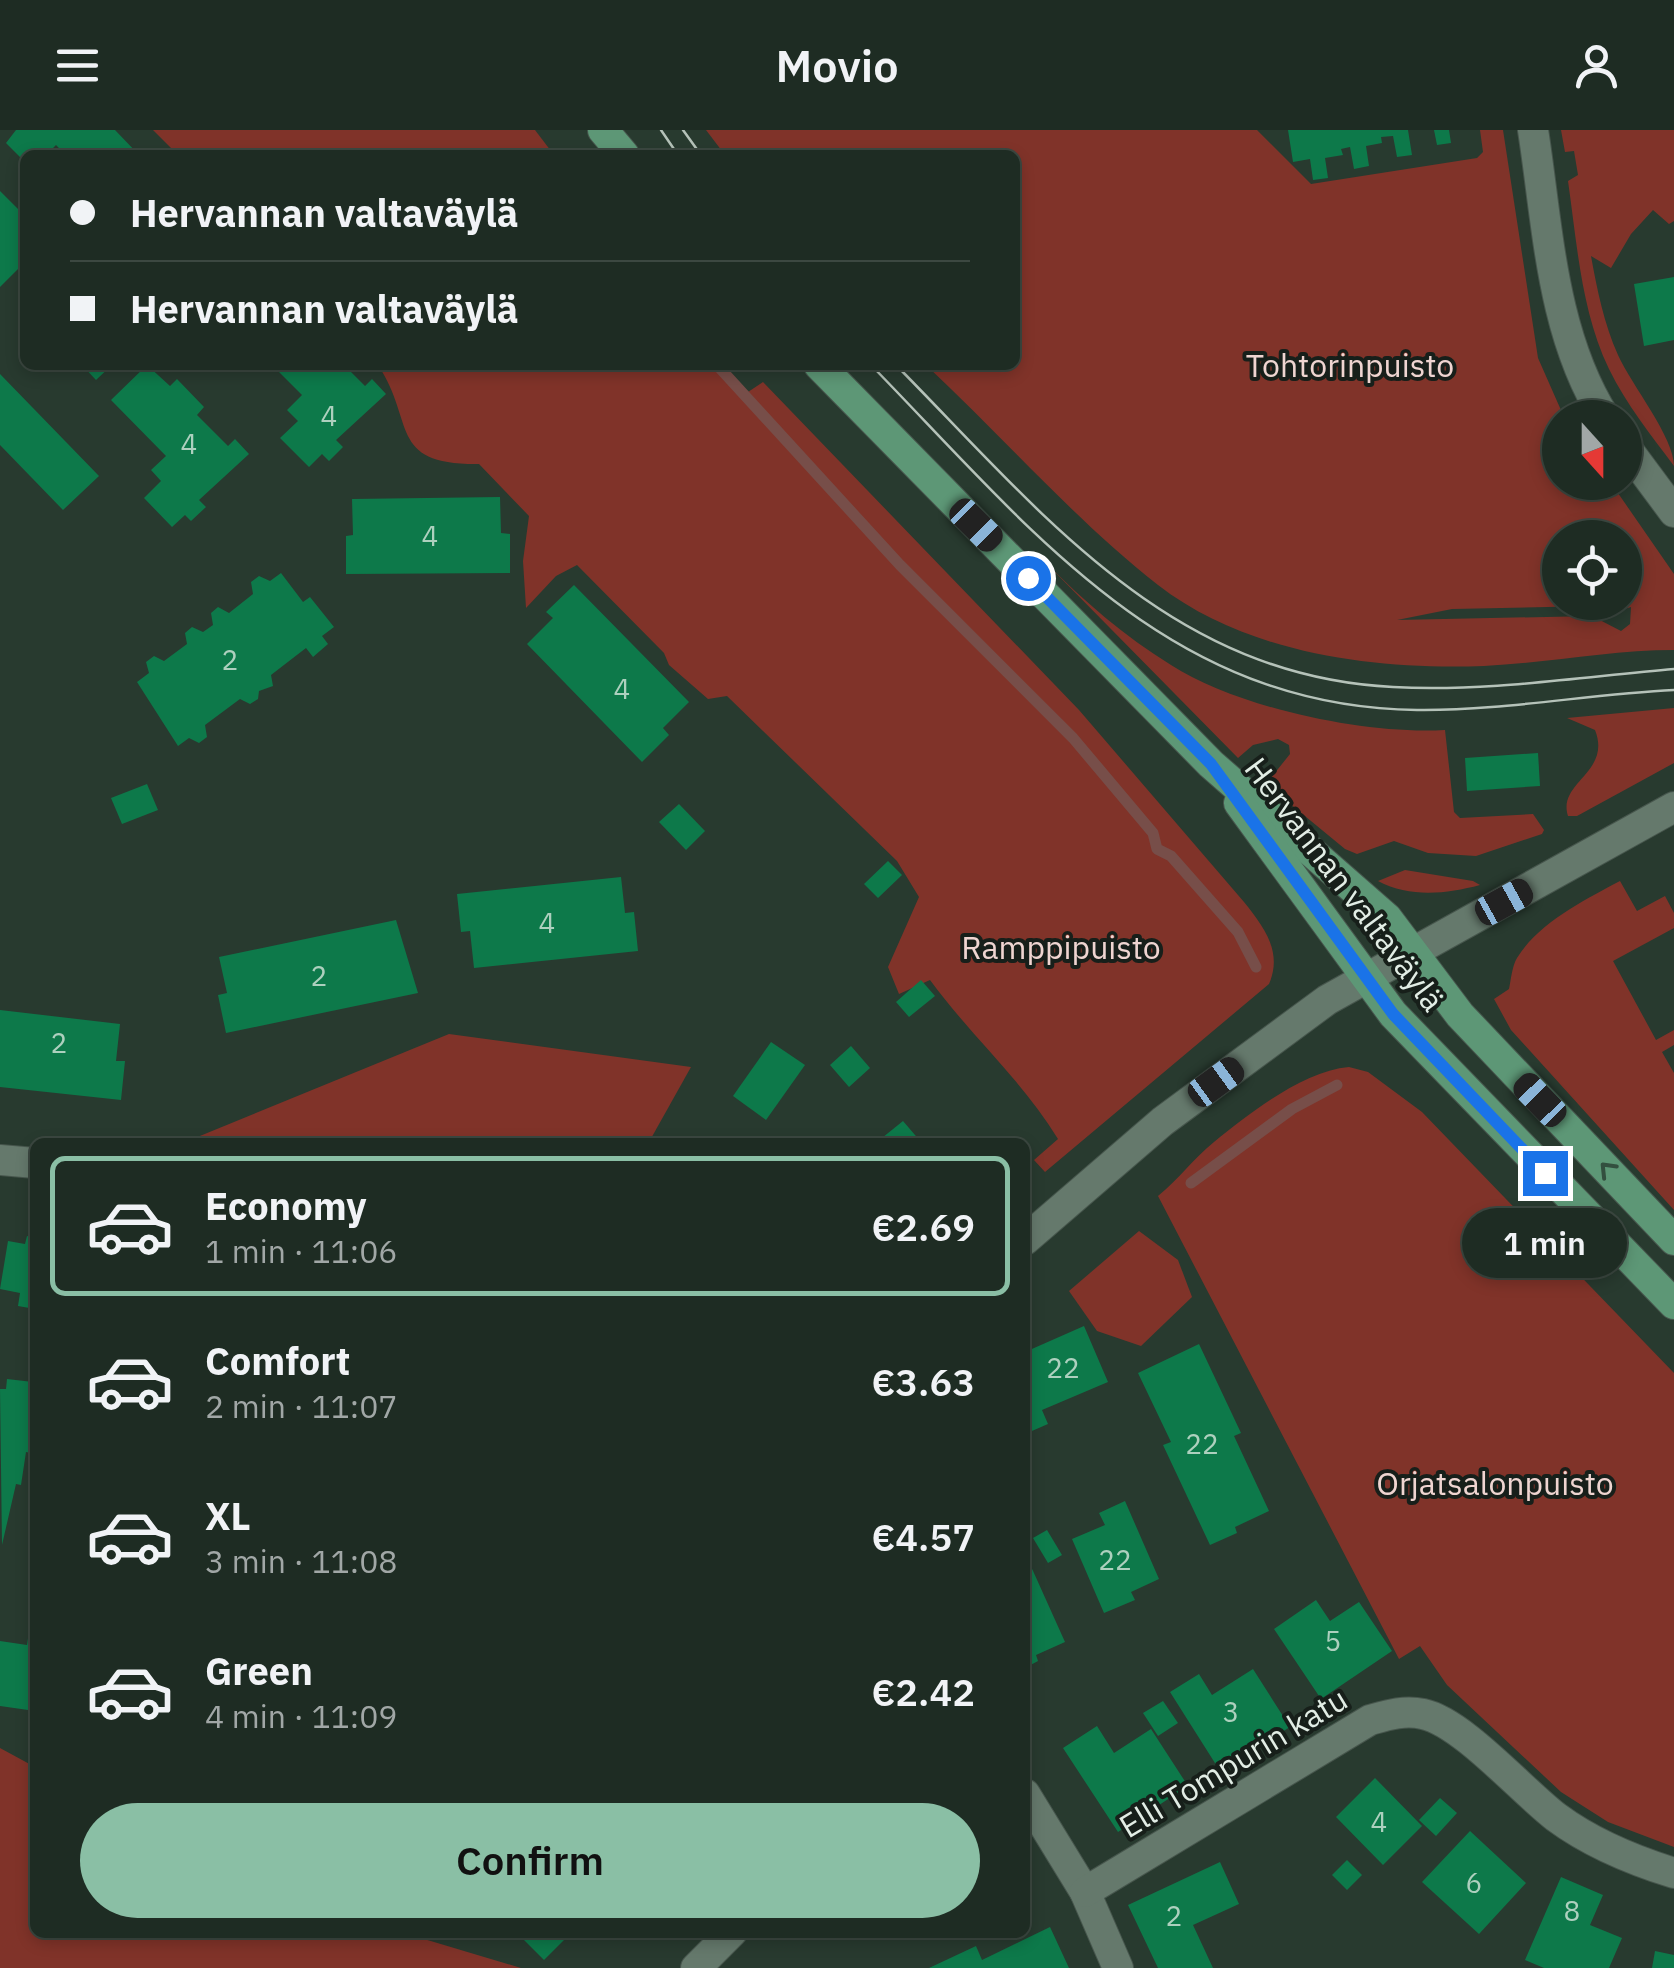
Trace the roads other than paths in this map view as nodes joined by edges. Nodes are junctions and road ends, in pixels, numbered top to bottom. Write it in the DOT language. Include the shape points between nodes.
graph roads {
  1 [pos="603,130"];
  2 [pos="1533,130"];
  3 [pos="620,150"];
  4 [pos="824,370"];
  5 [pos="1596,400"];
  6 [pos="1642,469"];
  7 [pos="1674,512"];
  8 [pos="1211,764"];
  9 [pos="1674,807"];
  10 [pos="1413,952"];
  11 [pos="1366,978"];
  12 [pos="0,1160"];
  13 [pos="30,1163"];
  14 [pos="1030,1236"];
  15 [pos="1674,1240"];
  16 [pos="1674,1304"];
  17 [pos="1030,1802"];
  18 [pos="1674,1873"];
  19 [pos="1085,1892"];
  20 [pos="726,1938"];
  21 [pos="696,1968"];
  22 [pos="1118,1968"];
  1 -- 3 [label="main road"];
  2 -- 5 [label="street" via="1565,325"];
  4 -- 8 [label="main road, Hervannan valtaväylä"];
  6 -- 7 [label="street"];
  8 -- 10 [label="main road, Hervannan valtaväylä" via="1354,886"];
  8 -- 11 [label="main road, Hervannan valtaväylä"];
  9 -- 10 [label="street"];
  10 -- 11 [label="street"];
  15 -- 10 [label="main road, Hervannan valtaväylä, one-way" via="1460,1015"];
  11 -- 14 [label="street" via="1163,1121"];
  11 -- 16 [label="main road, Hervannan valtaväylä" via="1411,1034"];
  12 -- 13 [label="street"];
  17 -- 19 [label="street"];
  18 -- 19 [label="street, Elli Tompurin katu" via="1593,1840 1427,1714 1399,1712 1370,1720"];
  19 -- 22 [label="street"];
  20 -- 21 [label="street"];
}
